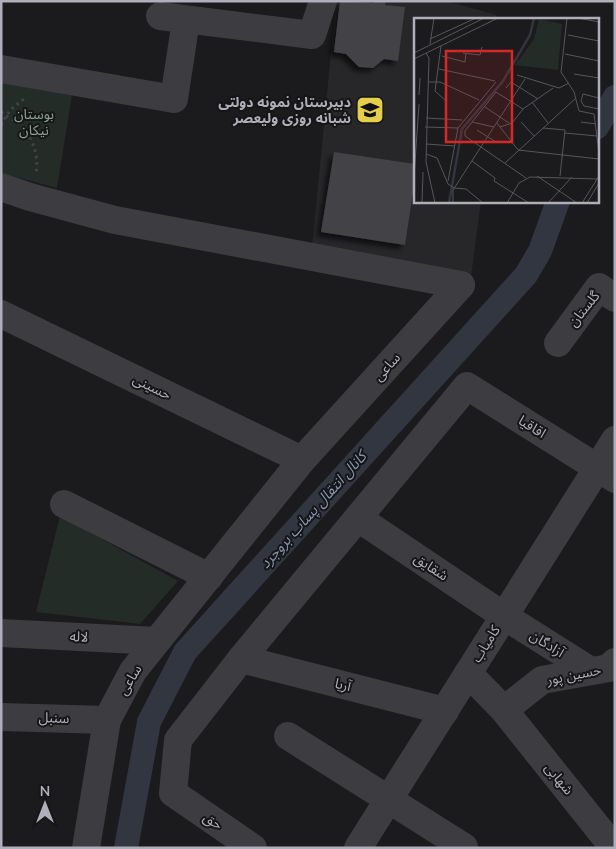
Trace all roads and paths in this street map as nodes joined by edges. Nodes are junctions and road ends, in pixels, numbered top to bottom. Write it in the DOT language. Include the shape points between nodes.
graph roads {
  1 [pos="323,1"];
  2 [pos="1,69"];
  3 [pos="1,112"];
  4 [pos="1,187"];
  5 [pos="30,197"];
  6 [pos="615,298"];
  7 [pos="1,314"];
  8 [pos="558,343"];
  9 [pos="615,440"];
  10 [pos="302,460"];
  11 [pos="606,474"];
  12 [pos="64,504"];
  13 [pos="358,518"];
  14 [pos="209,577"];
  15 [pos="504,616"];
  16 [pos="1,633"];
  17 [pos="157,641"];
  18 [pos="242,659"];
  19 [pos="603,667"];
  20 [pos="468,673"];
  21 [pos="504,710"];
  22 [pos="445,711"];
  23 [pos="1,717"];
  24 [pos="107,720"];
  25 [pos="288,736"];
  26 [pos="388,800"];
  27 [pos="464,847"];
  28 [pos="86,848"];
  29 [pos="253,848"];
  30 [pos="358,848"];
  31 [pos="614,848"];
  1 -- 2 [label="street" via="312,35 173,18 174,99"];
  3 -- 5 [label="path" via="25,130 38,155"];
  4 -- 5 [label="street, ساعی"];
  5 -- 10 [label="street, ساعی" via="115,220 461,285"];
  6 -- 8 [label="street, گلستان" via="599,287"];
  7 -- 10 [label="street, حسینی"];
  9 -- 11 [label="street, کامیاب"];
  10 -- 14 [label="street, ساعی"];
  11 -- 13 [label="street, اقاقیا" via="467,386"];
  11 -- 15 [label="street, کامیاب"];
  12 -- 14 [label="street"];
  13 -- 15 [label="street, شقایق"];
  13 -- 18 [label="street"];
  14 -- 17 [label="street, ساعی"];
  15 -- 19 [label="street, آزادگان"];
  15 -- 20 [label="street, کامیاب"];
  16 -- 17 [label="street, لاله"];
  17 -- 24 [label="street, ساعی" via="133,672"];
  18 -- 22 [label="street, آریا"];
  18 -- 29 [label="street, حق" via="178,740 173,793"];
  19 -- 21 [label="street, حسین پور" via="542,680"];
  20 -- 21 [label="street"];
  20 -- 22 [label="street, کامیاب"];
  21 -- 31 [label="street, شهابی"];
  22 -- 26 [label="street, کامیاب"];
  23 -- 24 [label="street, سنبل"];
  24 -- 28 [label="street, ساعی"];
  25 -- 26 [label="street"];
  26 -- 27 [label="street"];
  26 -- 30 [label="street, کامیاب"];
}
